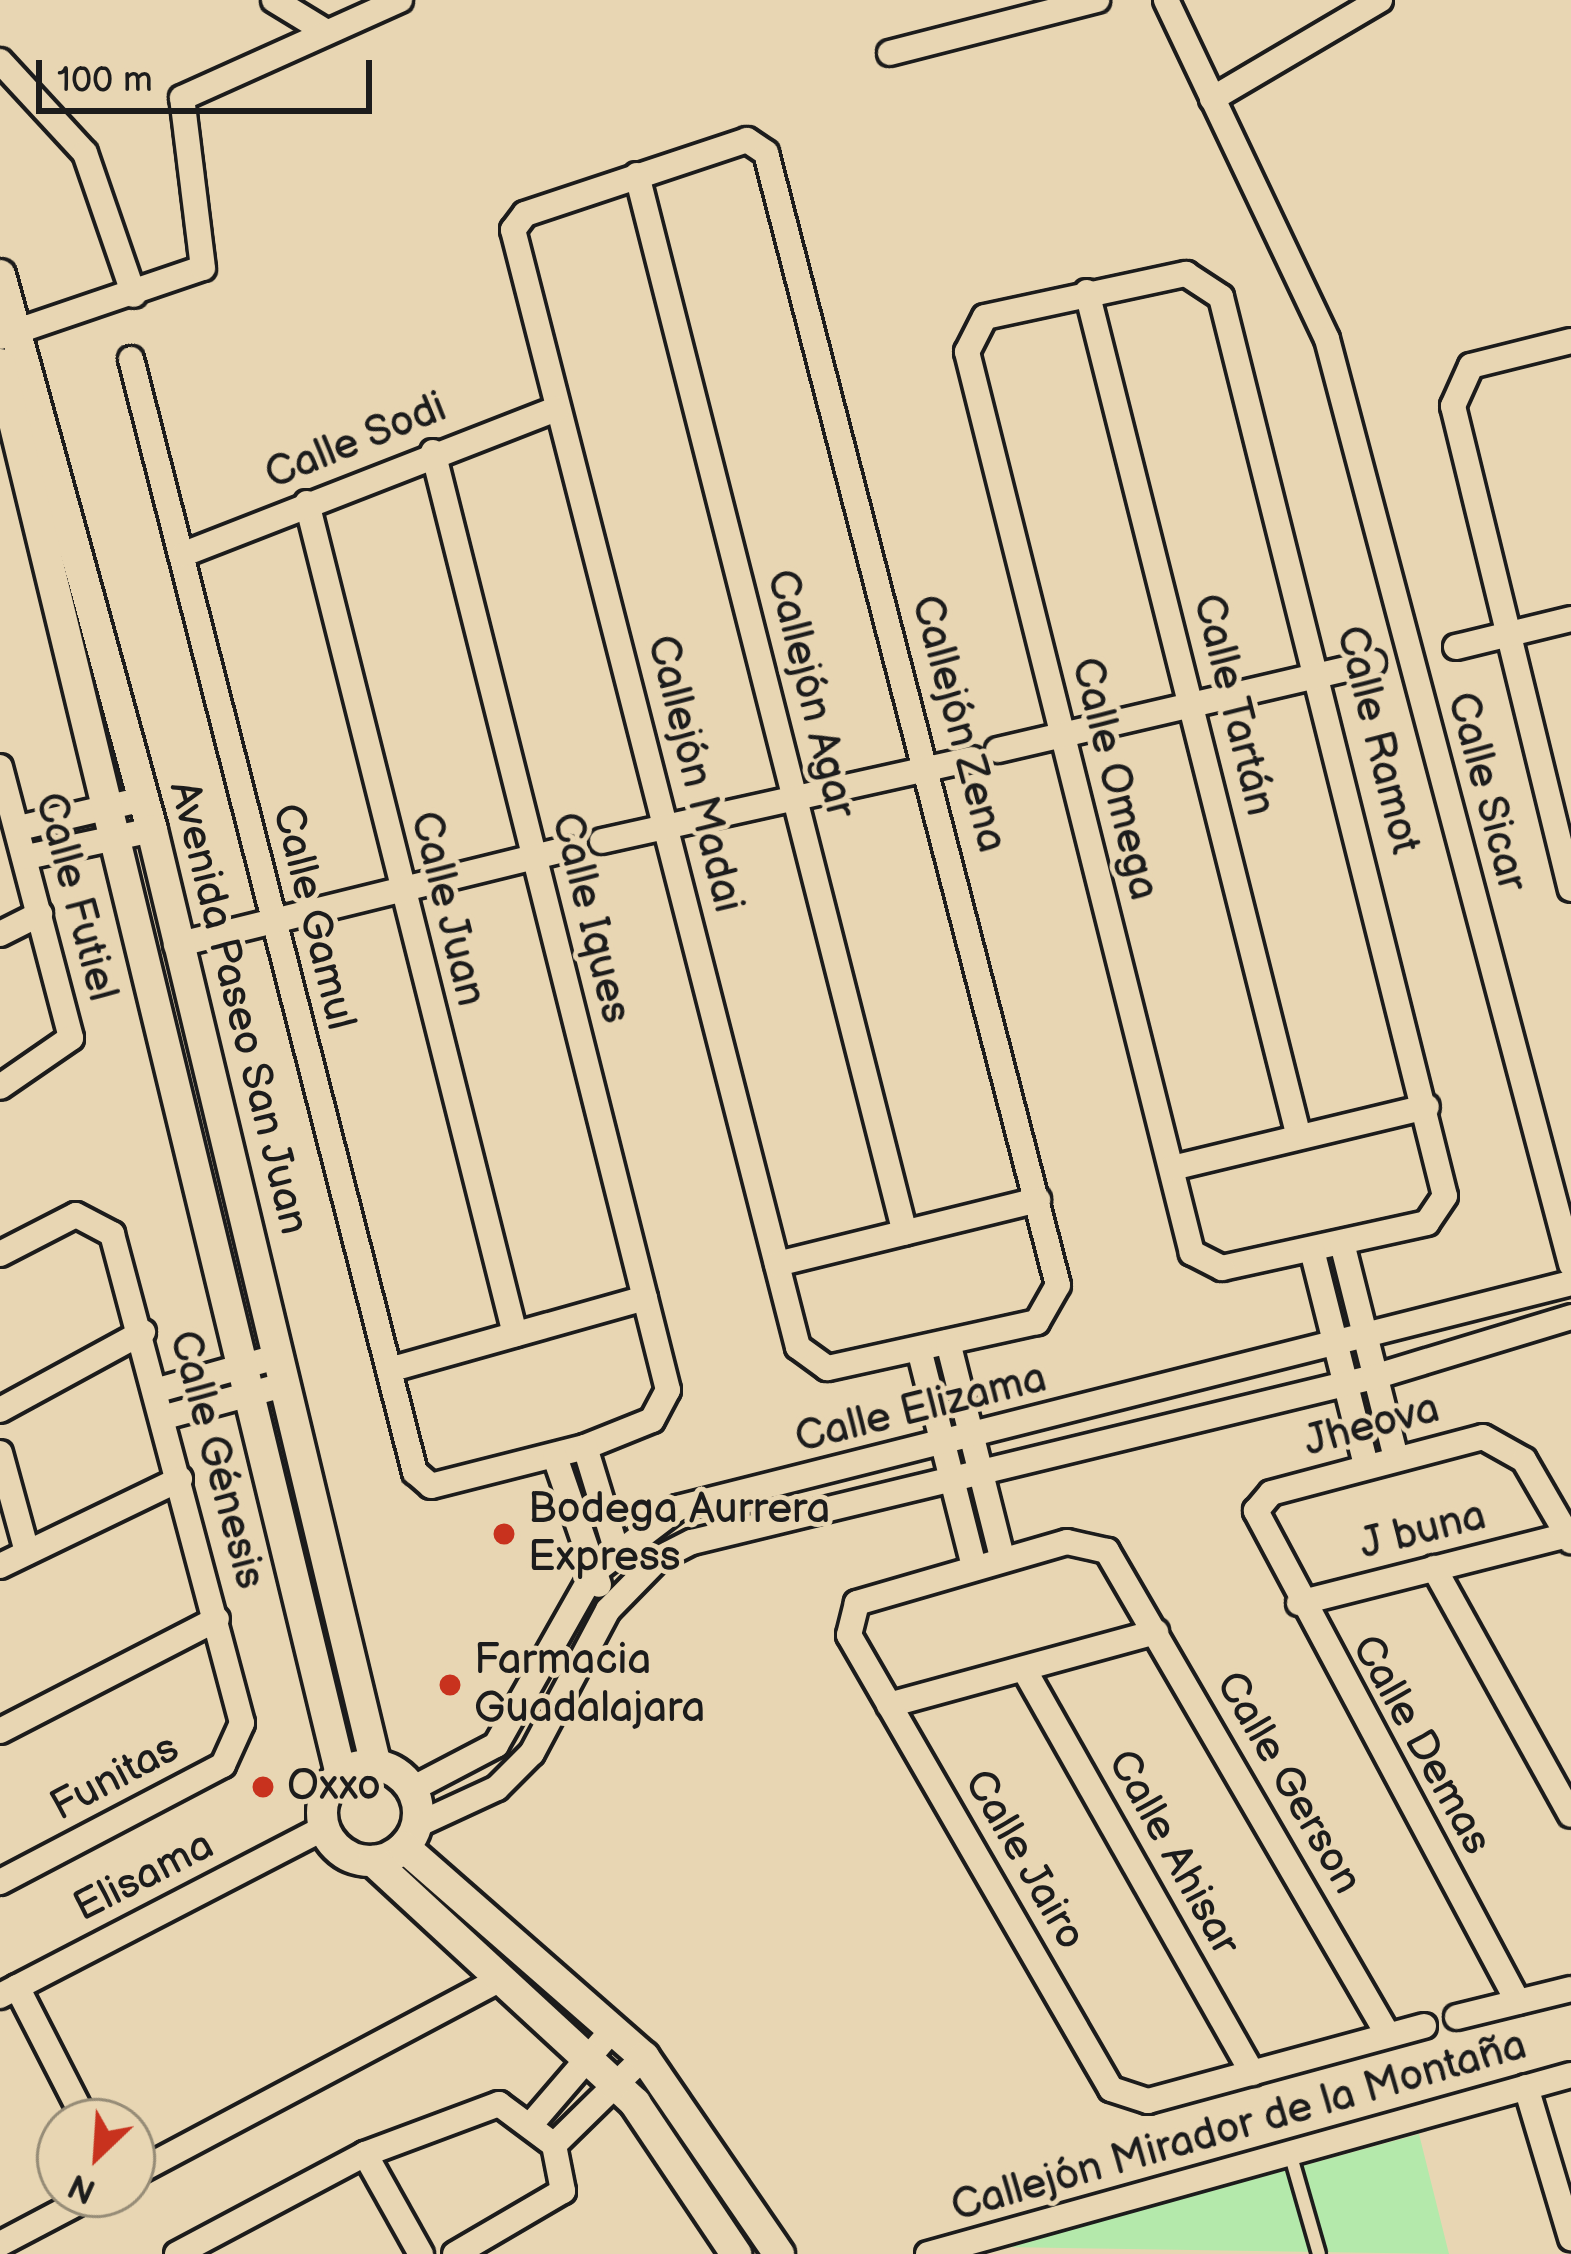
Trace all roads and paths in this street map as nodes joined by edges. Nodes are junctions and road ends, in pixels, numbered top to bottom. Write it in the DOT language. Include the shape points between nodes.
graph roads {
  1 [pos="274,0"];
  2 [pos="400,0"];
  3 [pos="1097,0"];
  4 [pos="1166,0"];
  5 [pos="1370,3"];
  6 [pos="325,31"];
  7 [pos="890,53"];
  8 [pos="0,61"];
  9 [pos="1212,99"];
  10 [pos="637,175"];
  11 [pos="0,275"];
  12 [pos="1087,292"];
  13 [pos="134,295"];
  14 [pos="1571,342"];
  15 [pos="8,355"];
  16 [pos="130,358"];
  17 [pos="558,408"];
  18 [pos="433,452"];
  19 [pos="307,502"];
  20 [pos="184,554"];
  21 [pos="1571,619"];
  22 [pos="1503,635"];
  23 [pos="1456,647"];
  24 [pos="1372,663"];
  25 [pos="1321,675"];
  26 [pos="1193,704"];
  27 [pos="1063,736"];
  28 [pos="998,750"];
  29 [pos="972,760"];
  30 [pos="931,768"];
  31 [pos="1,772"];
  32 [pos="796,798"];
  33 [pos="143,799"];
  34 [pos="110,805"];
  35 [pos="668,826"];
  36 [pos="19,828"];
  37 [pos="152,830"];
  38 [pos="118,836"];
  39 [pos="602,841"];
  40 [pos="567,849"];
  41 [pos="27,857"];
  42 [pos="534,857"];
  43 [pos="401,888"];
  44 [pos="1571,889"];
  45 [pos="40,914"];
  46 [pos="273,920"];
  47 [pos="0,934"];
  48 [pos="176,945"];
  49 [pos="0,1087"];
  50 [pos="1426,1107"];
  51 [pos="1300,1138"];
  52 [pos="1172,1168"];
  53 [pos="1039,1200"];
  54 [pos="905,1234"];
  55 [pos="1342,1243"];
  56 [pos="1312,1250"];
  57 [pos="0,1254"];
  58 [pos="777,1264"];
  59 [pos="1571,1264"];
  60 [pos="1571,1283"];
  61 [pos="645,1298"];
  62 [pos="1571,1317"];
  63 [pos="142,1332"];
  64 [pos="515,1334"];
  65 [pos="1365,1337"];
  66 [pos="948,1342"];
  67 [pos="1337,1344"];
  68 [pos="919,1349"];
  69 [pos="389,1370"];
  70 [pos="268,1374"];
  71 [pos="1374,1377"];
  72 [pos="1347,1383"];
  73 [pos="158,1390"];
  74 [pos="0,1409"];
  75 [pos="165,1417"];
  76 [pos="972,1438"];
  77 [pos="584,1447"];
  78 [pos="944,1447"];
  79 [pos="0,1453"];
  80 [pos="555,1457"];
  81 [pos="1396,1458"];
  82 [pos="1366,1465"];
  83 [pos="980,1474"];
  84 [pos="180,1479"];
  85 [pos="953,1481"];
  86 [pos="1256,1525"];
  87 [pos="1569,1538"];
  88 [pos="615,1549"];
  89 [pos="27,1552"];
  90 [pos="1002,1557"];
  91 [pos="973,1563"];
  92 [pos="0,1566"];
  93 [pos="1434,1568"];
  94 [pos="594,1573"];
  95 [pos="628,1583"];
  96 [pos="1299,1603"];
  97 [pos="608,1610"];
  98 [pos="217,1619"];
  99 [pos="1156,1632"];
  100 [pos="1025,1671"];
  101 [pos="889,1705"];
  102 [pos="242,1723"];
  103 [pos="0,1731"];
  104 [pos="376,1766"];
  105 [pos="341,1775"];
  106 [pos="412,1789"];
  107 [pos="1571,1815"];
  108 [pos="324,1828"];
  109 [pos="411,1836"];
  110 [pos="374,1862"];
  111 [pos="0,1882"];
  112 [pos="498,1980"];
  113 [pos="1571,1989"];
  114 [pos="9,1991"];
  115 [pos="1518,2002"];
  116 [pos="1457,2018"];
  117 [pos="1424,2026"];
  118 [pos="613,2029"];
  119 [pos="1388,2035"];
  120 [pos="590,2056"];
  121 [pos="644,2057"];
  122 [pos="1252,2073"];
  123 [pos="1571,2075"];
  124 [pos="616,2083"];
  125 [pos="1526,2087"];
  126 [pos="72,2098"];
  127 [pos="522,2115"];
  128 [pos="554,2145"];
  129 [pos="1290,2153"];
  130 [pos="365,2155"];
  131 [pos="156,2161"];
  132 [pos="49,2218"];
  133 [pos="1571,2238"];
  134 [pos="0,2244"];
  135 [pos="177,2254"];
  136 [pos="421,2254"];
  137 [pos="455,2254"];
  138 [pos="736,2254"];
  139 [pos="779,2254"];
  140 [pos="928,2254"];
  141 [pos="1319,2254"];
  1 -- 6 [label="street"];
  2 -- 6 [label="street"];
  3 -- 7 [label="street"];
  4 -- 9 [label="street, Calle Sicar"];
  5 -- 9 [label="street"];
  6 -- 13 [label="street" via="182,98 208,259"];
  8 -- 13 [label="street" via="85,153"];
  9 -- 59 [label="street, Calle Sicar" via="1327,339"];
  10 -- 17 [label="street, Callejón Madai" via="506,218"];
  10 -- 30 [label="street, Callejón Zena" via="758,144"];
  10 -- 32 [label="street, Callejón Agar"];
  11 -- 15 [label="street, Avenida Paseo San Juan"];
  12 -- 25 [label="street, Calle Ramot" via="1186,274 1213,285"];
  12 -- 26 [label="street, Calle Tartán"];
  12 -- 27 [label="street, Calle Omega" via="985,317 967,352"];
  13 -- 15 [label="street" via="56,321"];
  14 -- 22 [label="street" via="1471,366 1454,406"];
  15 -- 33 [label="street, Avenida Paseo San Juan"];
  15 -- 34 [label="street, Avenida Paseo San Juan"];
  16 -- 20 [label="street, Calle Gamul"];
  17 -- 18 [label="street, Calle Sodi"];
  17 -- 35 [label="street, Callejón Madai"];
  18 -- 19 [label="street, Calle Sodi"];
  18 -- 42 [label="street, Calle Iques"];
  19 -- 20 [label="street, Calle Sodi"];
  19 -- 43 [label="street, Calle Juan"];
  20 -- 46 [label="street, Calle Gamul"];
  21 -- 22 [label="street"];
  22 -- 23 [label="street"];
  22 -- 44 [label="street"];
  24 -- 25 [label="street"];
  25 -- 26 [label="street"];
  25 -- 50 [label="street, Calle Ramot"];
  26 -- 27 [label="street"];
  26 -- 51 [label="street, Calle Tartán"];
  27 -- 28 [label="street"];
  27 -- 52 [label="street, Calle Omega"];
  29 -- 30 [label="street"];
  30 -- 32 [label="street"];
  30 -- 53 [label="street, Callejón Zena"];
  31 -- 36 [label="street, Calle Futiel"];
  32 -- 35 [label="street"];
  32 -- 54 [label="street, Callejón Agar"];
  33 -- 34 [label="street"];
  33 -- 37 [label="street, Avenida Paseo San Juan"];
  34 -- 36 [label="street"];
  34 -- 38 [label="street, Avenida Paseo San Juan"];
  35 -- 39 [label="street"];
  35 -- 58 [label="street, Callejón Madai"];
  36 -- 41 [label="street, Calle Futiel"];
  37 -- 38 [label="street"];
  37 -- 48 [label="street, Avenida Paseo San Juan"];
  38 -- 41 [label="street"];
  38 -- 70 [label="street, Avenida Paseo San Juan"];
  40 -- 42 [label="street"];
  41 -- 45 [label="street, Calle Futiel"];
  42 -- 43 [label="street"];
  42 -- 61 [label="street, Calle Iques"];
  43 -- 46 [label="street"];
  43 -- 64 [label="street, Calle Juan"];
  45 -- 47 [label="street"];
  45 -- 49 [label="street, Calle Futiel" via="67,1047"];
  46 -- 48 [label="street"];
  46 -- 69 [label="street, Calle Gamul"];
  48 -- 70 [label="street, Avenida Paseo San Juan"];
  50 -- 51 [label="street"];
  50 -- 55 [label="street, Calle Ramot" via="1445,1196 1438,1216"];
  51 -- 52 [label="street"];
  52 -- 56 [label="street, Calle Omega" via="1200,1263"];
  53 -- 54 [label="street"];
  53 -- 66 [label="street, Callejón Zena" via="1058,1285 1037,1322"];
  54 -- 58 [label="street"];
  55 -- 56 [label="street"];
  55 -- 65 [label="street"];
  56 -- 67 [label="street"];
  57 -- 63 [label="street, Calle Génesis" via="76,1215 104,1221"];
  58 -- 68 [label="street, Callejón Madai" via="798,1347 827,1368"];
  60 -- 65 [label="street, Calle Elizama"];
  61 -- 64 [label="street"];
  61 -- 77 [label="street, Calle Iques" via="667,1403"];
  62 -- 71 [label="street, Calle Elizama"];
  63 -- 73 [label="street, Calle Génesis"];
  63 -- 74 [label="street"];
  64 -- 69 [label="street"];
  65 -- 67 [label="street, Calle Elizama"];
  65 -- 71 [label="street"];
  66 -- 68 [label="street"];
  66 -- 76 [label="street"];
  67 -- 72 [label="street"];
  67 -- 76 [label="street, Calle Elizama"];
  68 -- 78 [label="street"];
  69 -- 80 [label="street, Calle Gamul" via="415,1472 431,1486"];
  70 -- 73 [label="street"];
  70 -- 75 [label="street"];
  70 -- 104 [label="street, Avenida Paseo San Juan"];
  70 -- 105 [label="street, Avenida Paseo San Juan"];
  71 -- 72 [label="street, Calle Elizama"];
  71 -- 81 [label="street"];
  72 -- 82 [label="street"];
  72 -- 83 [label="street, Calle Elizama"];
  73 -- 75 [label="street, Calle Génesis"];
  75 -- 84 [label="street, Calle Génesis"];
  76 -- 78 [label="street, Calle Elizama"];
  76 -- 83 [label="street"];
  77 -- 80 [label="street"];
  77 -- 88 [label="street"];
  78 -- 85 [label="street"];
  78 -- 88 [label="street, Calle Elizama" via="678,1508"];
  79 -- 89 [label="street"];
  80 -- 94 [label="street"];
  81 -- 82 [label="street, Jheova"];
  81 -- 87 [label="street, Jheova" via="1483,1437 1524,1460"];
  82 -- 86 [label="street, Jheova" via="1271,1493"];
  83 -- 85 [label="street, Calle Elizama"];
  83 -- 90 [label="street"];
  84 -- 89 [label="street"];
  84 -- 98 [label="street, Calle Génesis"];
  85 -- 91 [label="street"];
  85 -- 95 [label="street, Calle Elizama" via="692,1542"];
  86 -- 96 [label="street, Calle Demas"];
  87 -- 93 [label="street, J buna"];
  88 -- 94 [label="street, Calle Elizama"];
  88 -- 95 [label="street"];
  89 -- 92 [label="street"];
  90 -- 91 [label="street"];
  90 -- 99 [label="street, Calle Gerson" via="1089,1543 1120,1569"];
  91 -- 101 [label="street, Calle Jairo" via="868,1593 849,1635"];
  93 -- 96 [label="street, J buna"];
  93 -- 107 [label="street"];
  94 -- 97 [label="street"];
  94 -- 106 [label="street, Calle Elizama" via="496,1745"];
  95 -- 97 [label="street, Calle Elizama"];
  96 -- 115 [label="street, Calle Demas"];
  97 -- 109 [label="street, Calle Elizama" via="532,1753 497,1788"];
  98 -- 102 [label="street, Calle Génesis"];
  98 -- 103 [label="street"];
  99 -- 100 [label="street"];
  99 -- 119 [label="street, Calle Gerson"];
  100 -- 101 [label="street"];
  100 -- 122 [label="street, Calle Ahisar"];
  101 -- 122 [label="street, Calle Jairo" via="1111,2089 1148,2101"];
  102 -- 111 [label="street, Funitas" via="223,1765"];
  104 -- 105 [label="street"];
  104 -- 106 [label="street"];
  105 -- 108 [label="street" via="324,1799"];
  106 -- 109 [label="street"];
  108 -- 110 [label="street" via="349,1856"];
  108 -- 114 [label="street, Elisama"];
  109 -- 110 [label="street"];
  109 -- 118 [label="street"];
  110 -- 112 [label="street"];
  112 -- 120 [label="street"];
  112 -- 131 [label="street"];
  113 -- 115 [label="street"];
  114 -- 126 [label="street"];
  115 -- 116 [label="street"];
  117 -- 119 [label="street"];
  118 -- 120 [label="street"];
  118 -- 121 [label="street"];
  119 -- 122 [label="street"];
  120 -- 124 [label="street"];
  120 -- 127 [label="street"];
  121 -- 124 [label="street"];
  121 -- 139 [label="street"];
  123 -- 125 [label="street, Callejón Mirador de la Montaña"];
  124 -- 128 [label="street"];
  124 -- 138 [label="street" via="677,2154"];
  125 -- 129 [label="street, Callejón Mirador de la Montaña"];
  125 -- 133 [label="street"];
  127 -- 128 [label="street"];
  127 -- 130 [label="street" via="470,2105"];
  128 -- 137 [label="street" via="566,2180 555,2200"];
  129 -- 140 [label="street, Callejón Mirador de la Montaña"];
  129 -- 141 [label="lane"];
  130 -- 135 [label="street"];
  130 -- 136 [label="street"];
  132 -- 134 [label="street"];
}
